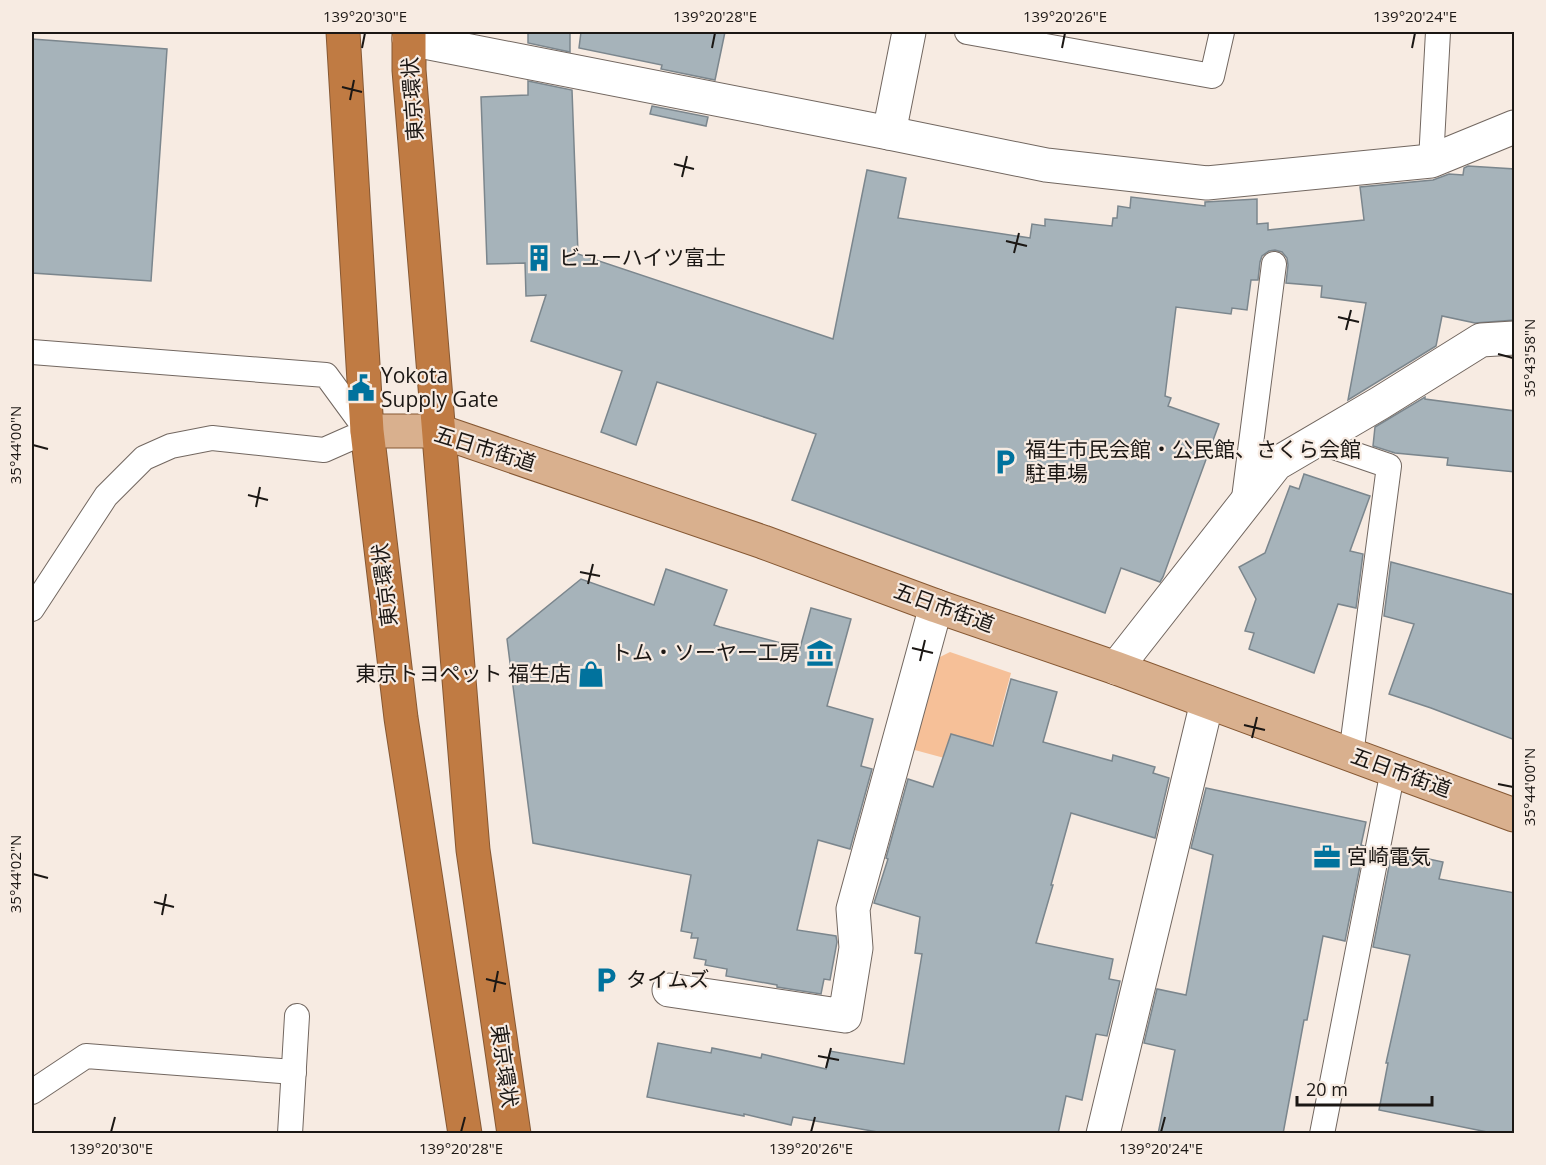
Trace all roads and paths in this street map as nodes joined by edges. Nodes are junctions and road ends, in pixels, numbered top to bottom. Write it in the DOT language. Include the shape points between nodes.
graph roads {
  1 [pos="343,32"];
  2 [pos="909,32"];
  3 [pos="967,32"];
  4 [pos="1222,32"];
  5 [pos="1438,32"];
  6 [pos="410,35"];
  7 [pos="1515,127"];
  8 [pos="889,133"];
  9 [pos="1431,161"];
  10 [pos="1274,264"];
  11 [pos="1515,338"];
  12 [pos="32,352"];
  13 [pos="367,431"];
  14 [pos="439,431"];
  15 [pos="1316,441"];
  16 [pos="1243,506"];
  17 [pos="936,606"];
  18 [pos="32,609"];
  19 [pos="1116,668"];
  20 [pos="1207,702"];
  21 [pos="1351,755"];
  22 [pos="1393,770"];
  23 [pos="1515,815"];
  24 [pos="669,990"];
  25 [pos="297,1016"];
  26 [pos="294,1072"];
  27 [pos="32,1092"];
  28 [pos="290,1134"];
  29 [pos="465,1134"];
  30 [pos="514,1134"];
  31 [pos="1103,1134"];
  32 [pos="1322,1134"];
  1 -- 13 [label="highway, 東京環状"];
  2 -- 8 [label="street"];
  3 -- 4 [label="lane" via="1212,76"];
  5 -- 9 [label="lane"];
  6 -- 8 [label="street"];
  6 -- 14 [label="highway, 東京環状" via="409,70"];
  7 -- 9 [label="street"];
  8 -- 9 [label="street" via="1046,165 1207,183"];
  10 -- 16 [label="lane"];
  11 -- 15 [label="street" via="1481,340"];
  12 -- 13 [label="lane" via="326,375"];
  13 -- 14 [label="main road, 五日市街道"];
  13 -- 18 [label="lane" via="324,450 212,438 171,446 144,458 106,496"];
  13 -- 29 [label="highway, 東京環状" via="401,718"];
  14 -- 17 [label="main road, 五日市街道"];
  14 -- 30 [label="highway, 東京環状" via="473,850"];
  15 -- 16 [label="street" via="1276,464"];
  15 -- 21 [label="lane" via="1389,466"];
  16 -- 19 [label="street"];
  17 -- 19 [label="main road, 五日市街道"];
  17 -- 24 [label="street" via="853,909 856,948 845,1016"];
  19 -- 20 [label="main road, 五日市街道"];
  20 -- 21 [label="main road, 五日市街道"];
  20 -- 31 [label="street"];
  21 -- 22 [label="main road, 五日市街道"];
  22 -- 23 [label="main road, 五日市街道"];
  22 -- 32 [label="lane"];
  25 -- 26 [label="lane"];
  26 -- 27 [label="lane" via="86,1056"];
  26 -- 28 [label="lane"];
}
